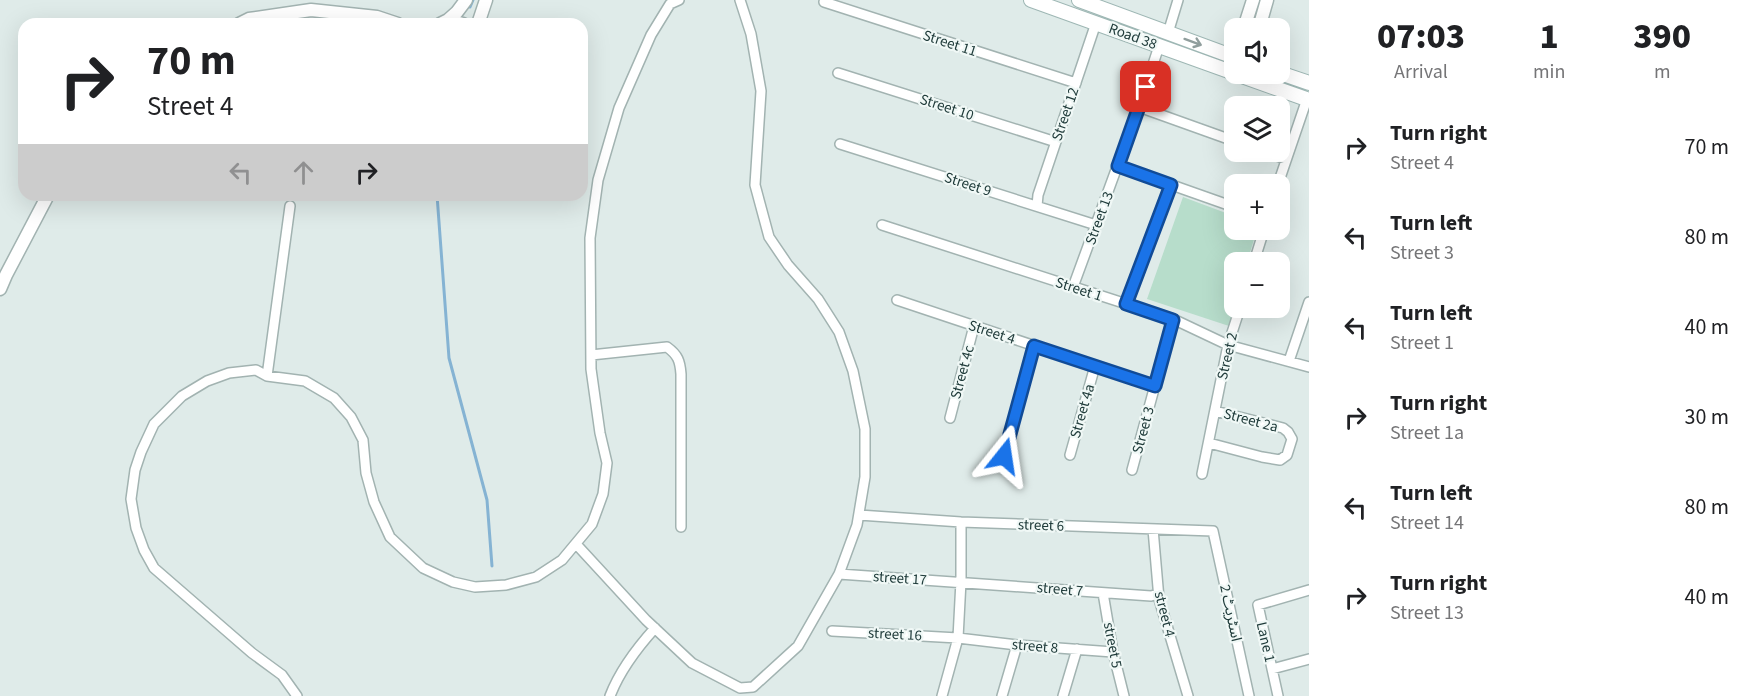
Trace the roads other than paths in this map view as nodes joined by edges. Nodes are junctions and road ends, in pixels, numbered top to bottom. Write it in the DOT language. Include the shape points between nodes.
graph roads {
  1 [pos="466,0"];
  2 [pos="486,0"];
  3 [pos="679,0"];
  4 [pos="740,0"];
  5 [pos="1031,0"];
  6 [pos="1079,0"];
  7 [pos="1178,0"];
  8 [pos="1253,0"];
  9 [pos="1268,0"];
  10 [pos="824,2"];
  11 [pos="1107,5"];
  12 [pos="256,18"];
  13 [pos="380,18"];
  14 [pos="449,18"];
  15 [pos="480,18"];
  16 [pos="1247,18"];
  17 [pos="1262,18"];
  18 [pos="1096,23"];
  19 [pos="1168,33"];
  20 [pos="1159,46"];
  21 [pos="1224,62"];
  22 [pos="1224,65"];
  23 [pos="838,73"];
  24 [pos="1290,76"];
  25 [pos="1076,83"];
  26 [pos="1309,83"];
  27 [pos="1272,84"];
  28 [pos="1308,99"];
  29 [pos="1139,107"];
  30 [pos="1224,137"];
  31 [pos="1056,142"];
  32 [pos="840,144"];
  33 [pos="1290,148"];
  34 [pos="1118,166"];
  35 [pos="1171,185"];
  36 [pos="45,201"];
  37 [pos="1224,204"];
  38 [pos="291,206"];
  39 [pos="1038,206"];
  40 [pos="882,225"];
  41 [pos="1096,225"];
  42 [pos="1073,287"];
  43 [pos="0,290"];
  44 [pos="897,300"];
  45 [pos="1309,302"];
  46 [pos="1126,304"];
  47 [pos="1237,318"];
  48 [pos="1173,320"];
  49 [pos="974,326"];
  50 [pos="1228,345"];
  51 [pos="1034,346"];
  52 [pos="591,355"];
  53 [pos="1289,361"];
  54 [pos="1095,366"];
  55 [pos="1309,368"];
  56 [pos="267,375"];
  57 [pos="1155,386"];
  58 [pos="1215,411"];
  59 [pos="950,418"];
  60 [pos="1209,442"];
  61 [pos="1070,455"];
  62 [pos="1004,456"];
  63 [pos="1132,470"];
  64 [pos="1202,474"];
  65 [pos="859,515"];
  66 [pos="961,522"];
  67 [pos="681,527"];
  68 [pos="1153,529"];
  69 [pos="1213,531"];
  70 [pos="576,544"];
  71 [pos="839,574"];
  72 [pos="962,581"];
  73 [pos="1309,590"];
  74 [pos="1103,593"];
  75 [pos="1158,594"];
  76 [pos="655,628"];
  77 [pos="832,631"];
  78 [pos="958,638"];
  79 [pos="1017,645"];
  80 [pos="1077,649"];
  81 [pos="1113,652"];
  82 [pos="1309,659"];
  83 [pos="1272,669"];
  84 [pos="297,696"];
  85 [pos="610,696"];
  86 [pos="942,696"];
  87 [pos="1002,696"];
  88 [pos="1063,696"];
  89 [pos="1124,696"];
  90 [pos="1188,696"];
  91 [pos="1249,696"];
  92 [pos="1278,696"];
  1 -- 14 [label="street"];
  2 -- 15 [label="street"];
  3 -- 52 [label="street" via="670,4 651,34 619,108 598,180 590,238"];
  4 -- 65 [label="street" via="751,34 761,91 755,184 770,237 839,332 853,371 865,429 865,477"];
  5 -- 18 [label="main road, Road 38"];
  6 -- 11 [label="main road, Road 38"];
  7 -- 19 [label="street"];
  8 -- 16 [label="street"];
  9 -- 17 [label="street"];
  10 -- 25 [label="street, Street 11"];
  11 -- 19 [label="main road, Road 38"];
  12 -- 13 [label="street" via="311,10"];
  18 -- 20 [label="main road, Road 38"];
  18 -- 25 [label="street, Street 12"];
  19 -- 21 [label="main road, Road 38, one-way"];
  20 -- 22 [label="main road, Road 38"];
  20 -- 29 [label="street, Street 13"];
  23 -- 31 [label="street, Street 10"];
  24 -- 26 [label="main road"];
  25 -- 31 [label="street, Street 12"];
  27 -- 28 [label="main road, Road 38"];
  28 -- 33 [label="street"];
  29 -- 30 [label="street"];
  29 -- 34 [label="street, Street 13"];
  31 -- 39 [label="street, Street 12"];
  32 -- 39 [label="street, Street 9"];
  34 -- 35 [label="street"];
  34 -- 41 [label="street, Street 13"];
  35 -- 37 [label="street"];
  35 -- 46 [label="street"];
  36 -- 43 [label="street"];
  38 -- 56 [label="street"];
  39 -- 41 [label="street, Street 9"];
  40 -- 42 [label="street, Street 1"];
  41 -- 42 [label="street, Street 13"];
  42 -- 46 [label="street, Street 1"];
  44 -- 49 [label="street, Street 4"];
  45 -- 53 [label="street"];
  46 -- 48 [label="street, Street 1"];
  47 -- 50 [label="street, Street 2"];
  48 -- 50 [label="street, Street 1"];
  48 -- 57 [label="street, Street 3"];
  49 -- 51 [label="street, Street 4"];
  49 -- 59 [label="street, Street 4c"];
  50 -- 53 [label="street, Street 1"];
  50 -- 58 [label="street, Street 2"];
  51 -- 54 [label="street, Street 4"];
  51 -- 62 [label="street"];
  52 -- 67 [label="street" via="667,347 680,360"];
  52 -- 70 [label="street" via="607,464 603,494 592,524"];
  53 -- 55 [label="street, Street 1"];
  54 -- 57 [label="street, Street 4"];
  54 -- 61 [label="street, Street 4a"];
  56 -- 70 [label="street" via="304,381 334,398 351,417 363,440 374,502 390,537 423,568 475,587 506,585 536,577 562,560"];
  56 -- 84 [label="street" via="256,370 229,373 182,396 154,424 135,470 131,499 136,528 154,568 282,675"];
  57 -- 63 [label="street, Street 3"];
  58 -- 60 [label="street, Street 2"];
  58 -- 60 [label="street, Street 2a" via="1283,428 1292,439 1287,454 1280,460"];
  60 -- 64 [label="street, Street 2"];
  65 -- 66 [label="street, street 6"];
  65 -- 71 [label="street"];
  66 -- 68 [label="street, street 6"];
  66 -- 72 [label="street"];
  68 -- 69 [label="street, street 6"];
  68 -- 75 [label="street, street 4"];
  69 -- 91 [label="street, اسٹریٹ 2"];
  70 -- 76 [label="street"];
  71 -- 72 [label="street, street 17"];
  71 -- 76 [label="street" via="798,646 753,687 740,688 692,663"];
  72 -- 74 [label="street, street 7"];
  72 -- 78 [label="street"];
  73 -- 83 [label="street, Lane 1" via="1258,604"];
  74 -- 75 [label="street, street 7"];
  74 -- 81 [label="street, street 5"];
  75 -- 90 [label="street, street 4"];
  76 -- 85 [label="street" via="634,651"];
  77 -- 78 [label="street, street 16"];
  78 -- 79 [label="street, street 8"];
  78 -- 86 [label="street"];
  79 -- 80 [label="street, street 8"];
  79 -- 87 [label="street"];
  80 -- 81 [label="street, street 8"];
  80 -- 88 [label="street"];
  81 -- 89 [label="street, street 5"];
  82 -- 83 [label="street"];
  83 -- 92 [label="street, Lane 1"];
}
